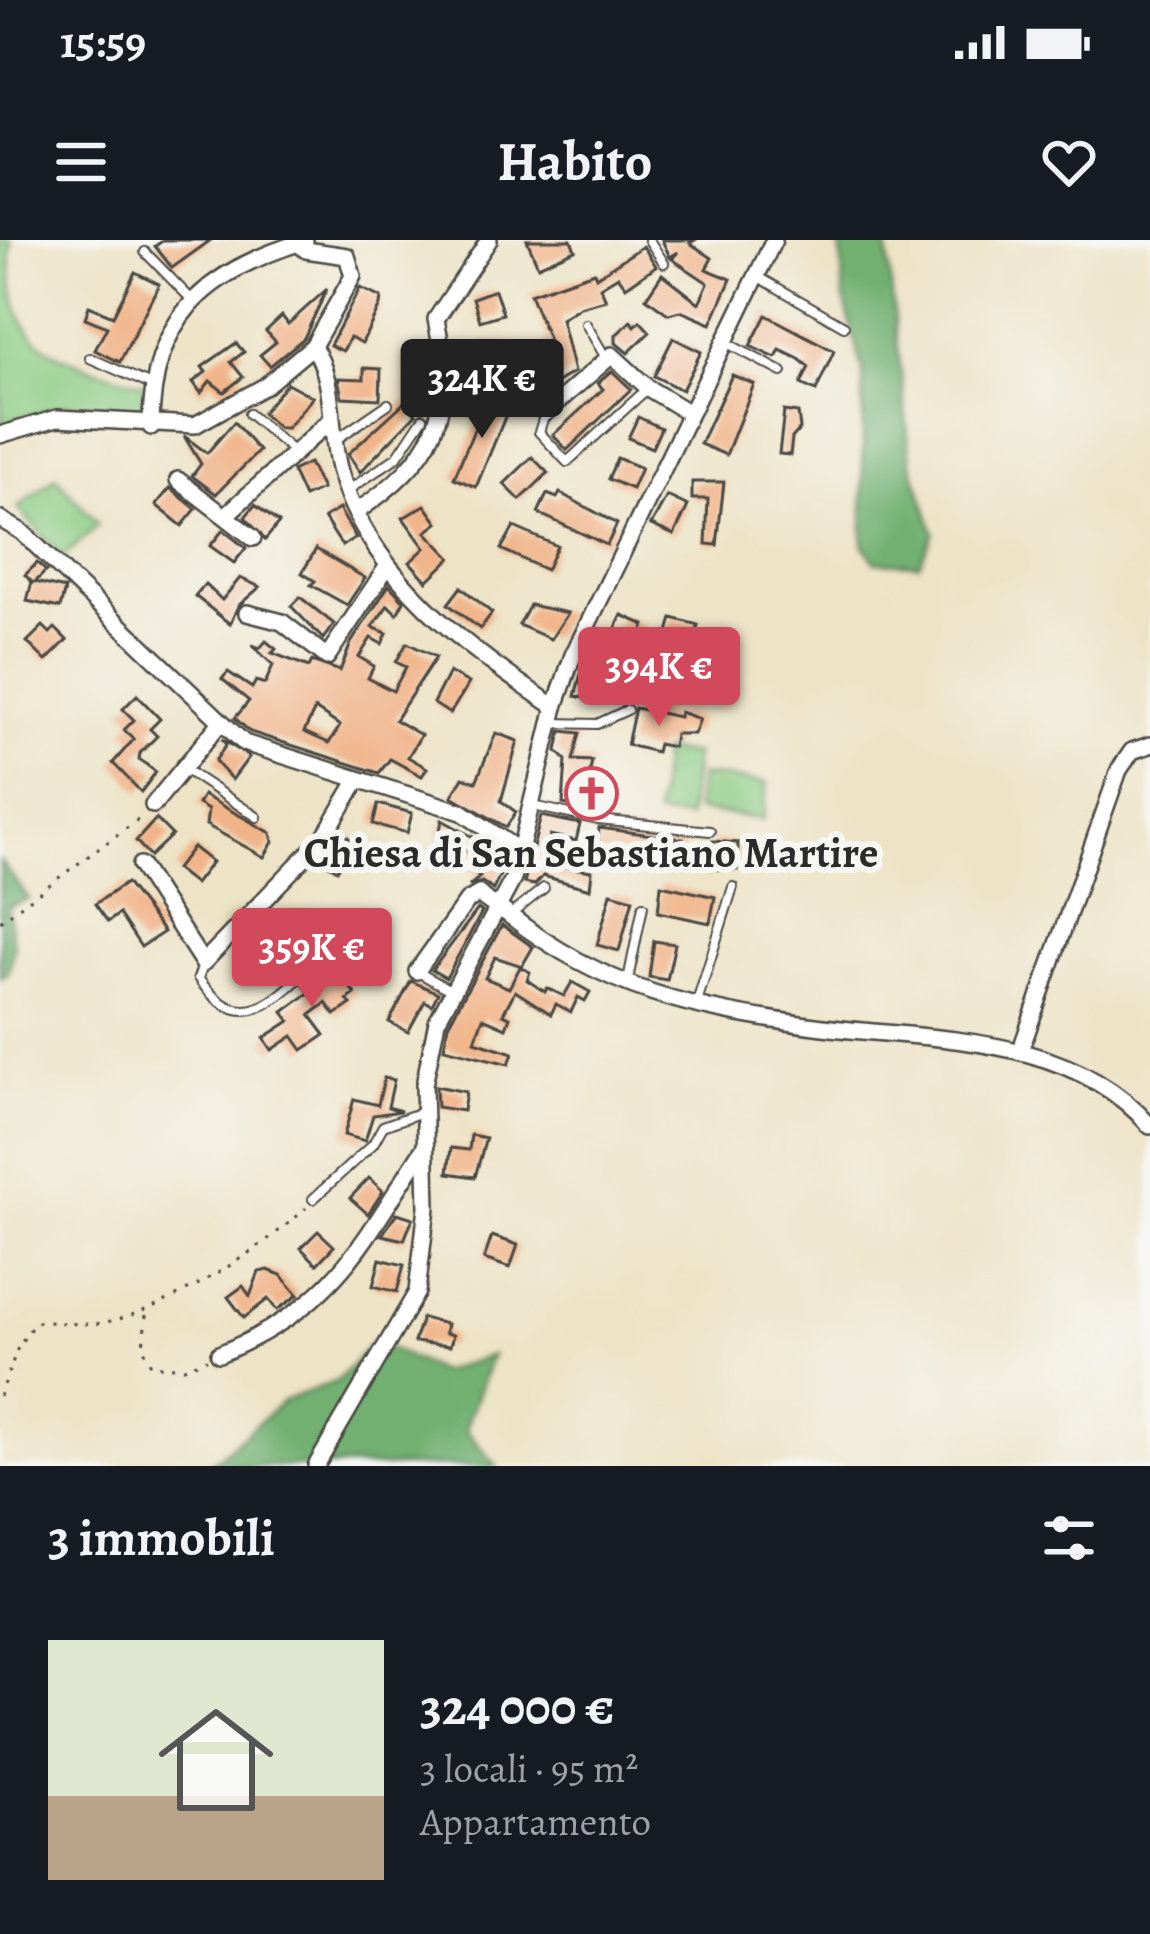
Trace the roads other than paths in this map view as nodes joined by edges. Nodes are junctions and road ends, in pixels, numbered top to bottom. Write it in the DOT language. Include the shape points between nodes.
graph roads {
  1 [pos="489,240"];
  2 [pos="649,240"];
  3 [pos="301,241"];
  4 [pos="769,243"];
  5 [pos="145,252"];
  6 [pos="664,263"];
  7 [pos="756,276"];
  8 [pos="193,300"];
  9 [pos="586,325"];
  10 [pos="844,326"];
  11 [pos="724,342"];
  12 [pos="313,346"];
  13 [pos="91,358"];
  14 [pos="606,358"];
  15 [pos="782,372"];
  16 [pos="151,385"];
  17 [pos="648,388"];
  18 [pos="388,404"];
  19 [pos="545,413"];
  20 [pos="689,413"];
  21 [pos="249,414"];
  22 [pos="423,418"];
  23 [pos="331,420"];
  24 [pos="152,427"];
  25 [pos="1,432"];
  26 [pos="333,441"];
  27 [pos="293,451"];
  28 [pos="178,480"];
  29 [pos="346,492"];
  30 [pos="356,512"];
  31 [pos="225,516"];
  32 [pos="0,518"];
  33 [pos="253,538"];
  34 [pos="387,567"];
  35 [pos="247,613"];
  36 [pos="627,710"];
  37 [pos="553,715"];
  38 [pos="221,722"];
  39 [pos="1150,745"];
  40 [pos="183,768"];
  41 [pos="357,781"];
  42 [pos="152,806"];
  43 [pos="531,806"];
  44 [pos="257,817"];
  45 [pos="710,831"];
  46 [pos="518,850"];
  47 [pos="140,866"];
  48 [pos="733,887"];
  49 [pos="544,888"];
  50 [pos="643,906"];
  51 [pos="505,913"];
  52 [pos="321,959"];
  53 [pos="203,963"];
  54 [pos="417,971"];
  55 [pos="626,988"];
  56 [pos="453,992"];
  57 [pos="697,1004"];
  58 [pos="1021,1048"];
  59 [pos="423,1111"];
  60 [pos="1150,1126"];
  61 [pos="426,1146"];
  62 [pos="314,1199"];
  63 [pos="219,1354"];
  64 [pos="316,1466"];
  1 -- 30 [label="street" via="436,320 446,381 430,442 400,480"];
  2 -- 6 [label="lane"];
  3 -- 8 [label="street" via="243,262"];
  3 -- 12 [label="street" via="306,250 338,252 352,265"];
  4 -- 7 [label="street"];
  5 -- 8 [label="lane"];
  7 -- 10 [label="lane"];
  7 -- 11 [label="street"];
  8 -- 16 [label="street" via="159,352"];
  9 -- 14 [label="lane"];
  11 -- 15 [label="lane"];
  11 -- 20 [label="street"];
  12 -- 23 [label="street" via="328,376"];
  12 -- 24 [label="street" via="265,386 195,425"];
  13 -- 16 [label="lane"];
  14 -- 17 [label="street" via="619,358"];
  14 -- 19 [label="street"];
  16 -- 24 [label="street"];
  17 -- 19 [label="lane" via="567,462 539,432"];
  17 -- 20 [label="street"];
  18 -- 26 [label="lane"];
  20 -- 37 [label="street"];
  21 -- 27 [label="lane"];
  22 -- 29 [label="lane" via="397,457"];
  23 -- 26 [label="street"];
  23 -- 27 [label="street"];
  24 -- 25 [label="street" via="57,418"];
  26 -- 29 [label="street"];
  27 -- 31 [label="street"];
  28 -- 31 [label="street"];
  29 -- 30 [label="street"];
  30 -- 34 [label="street"];
  31 -- 33 [label="street"];
  32 -- 38 [label="street"];
  34 -- 35 [label="street" via="327,657 282,622"];
  34 -- 37 [label="street"];
  36 -- 37 [label="lane" via="582,727"];
  37 -- 43 [label="street"];
  38 -- 40 [label="street"];
  38 -- 41 [label="street" via="261,752"];
  39 -- 58 [label="street" via="1132,751 1119,770"];
  40 -- 42 [label="street"];
  40 -- 44 [label="lane"];
  41 -- 46 [label="street" via="463,812"];
  41 -- 53 [label="street" via="324,837"];
  43 -- 45 [label="lane"];
  43 -- 46 [label="street"];
  46 -- 51 [label="street"];
  47 -- 53 [label="street"];
  48 -- 57 [label="lane"];
  49 -- 51 [label="lane"];
  50 -- 55 [label="lane"];
  51 -- 54 [label="street" via="479,894 467,901"];
  51 -- 55 [label="street" via="539,943"];
  51 -- 56 [label="street"];
  52 -- 53 [label="lane" via="258,1012 240,1012 204,987"];
  54 -- 56 [label="lane"];
  55 -- 57 [label="street"];
  56 -- 59 [label="street" via="437,1021"];
  57 -- 58 [label="street" via="812,1026"];
  58 -- 60 [label="street" via="1106,1089"];
  59 -- 61 [label="street"];
  59 -- 62 [label="lane" via="383,1126"];
  61 -- 63 [label="street" via="351,1264 310,1306"];
  61 -- 64 [label="street" via="417,1292"];
}
